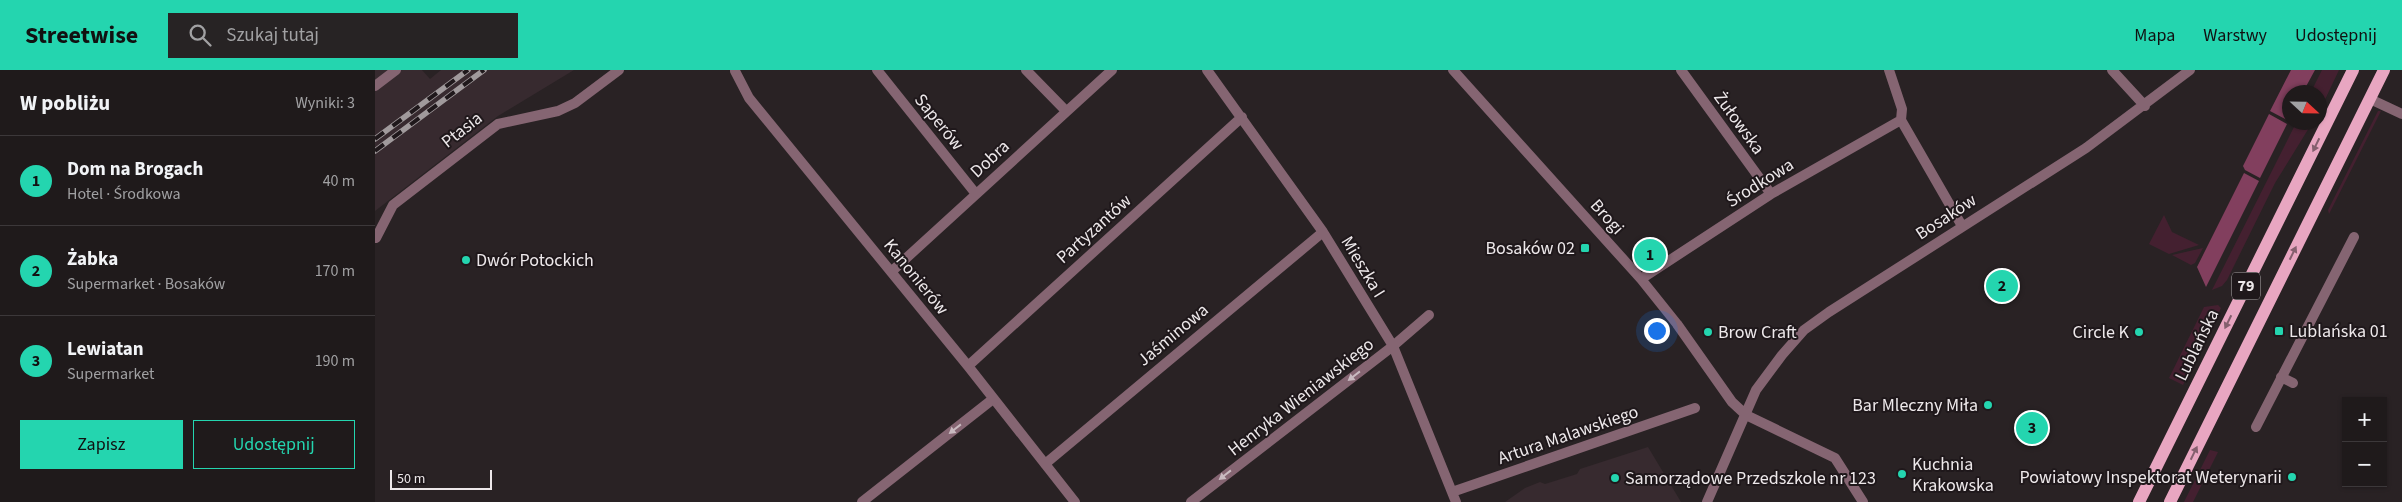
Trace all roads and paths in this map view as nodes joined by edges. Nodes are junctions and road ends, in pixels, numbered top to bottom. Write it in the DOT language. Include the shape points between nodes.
graph roads {
  1 [pos="396,70"];
  2 [pos="619,70"];
  3 [pos="877,70"];
  4 [pos="1026,70"];
  5 [pos="1112,70"];
  6 [pos="1207,70"];
  7 [pos="1453,70"];
  8 [pos="1681,70"];
  9 [pos="1889,70"];
  10 [pos="2112,70"];
  11 [pos="2190,70"];
  12 [pos="2353,70"];
  13 [pos="2384,70"];
  14 [pos="735,71"];
  15 [pos="375,86"];
  16 [pos="2370,99"];
  17 [pos="2145,106"];
  18 [pos="1066,111"];
  19 [pos="2402,114"];
  20 [pos="1242,116"];
  21 [pos="1901,120"];
  22 [pos="976,194"];
  23 [pos="1771,194"];
  24 [pos="1962,226"];
  25 [pos="1323,232"];
  26 [pos="2354,237"];
  27 [pos="376,238"];
  28 [pos="891,272"];
  29 [pos="1641,279"];
  30 [pos="1429,315"];
  31 [pos="1393,346"];
  32 [pos="968,366"];
  33 [pos="2281,377"];
  34 [pos="2293,383"];
  35 [pos="993,399"];
  36 [pos="1695,408"];
  37 [pos="1746,415"];
  38 [pos="2256,426"];
  39 [pos="1045,464"];
  40 [pos="1454,497"];
  41 [pos="862,502"];
  42 [pos="1075,502"];
  43 [pos="1191,502"];
  44 [pos="1707,502"];
  45 [pos="1863,502"];
  46 [pos="2139,502"];
  47 [pos="2170,502"];
  1 -- 15 [label="street"];
  2 -- 27 [label="street, Ptasia" via="575,104 497,124 393,205"];
  3 -- 22 [label="street, Saperów"];
  4 -- 18 [label="street"];
  5 -- 18 [label="street, Dobra"];
  6 -- 20 [label="street, Mieszka I"];
  7 -- 29 [label="street, Brogi"];
  8 -- 23 [label="street, Żułowska"];
  9 -- 21 [label="street" via="1902,109"];
  10 -- 17 [label="street"];
  11 -- 17 [label="street, Bosaków"];
  12 -- 46 [label="main road, Lublańska / 79, one-way"];
  13 -- 16 [label="main road, 79"];
  14 -- 28 [label="street, Kanonierów" via="749,98"];
  16 -- 19 [label="street"];
  47 -- 16 [label="main road, 79, one-way"];
  17 -- 24 [label="street, Bosaków" via="2086,148"];
  18 -- 22 [label="street, Dobra"];
  20 -- 25 [label="street, Mieszka I"];
  20 -- 32 [label="street, Partyzantów"];
  21 -- 23 [label="street, Środkowa"];
  21 -- 24 [label="street"];
  22 -- 28 [label="street, Dobra"];
  23 -- 29 [label="street, Środkowa"];
  24 -- 37 [label="street, Bosaków" via="1804,330 1762,382"];
  25 -- 31 [label="street, Mieszka I"];
  25 -- 39 [label="street, Jaśminowa"];
  26 -- 33 [label="street"];
  28 -- 32 [label="street, Kanonierów"];
  29 -- 37 [label="street, Brogi"];
  30 -- 31 [label="street, Henryka Wieniawskiego"];
  31 -- 40 [label="street, Mieszka I"];
  31 -- 43 [label="street, Henryka Wieniawskiego, one-way"];
  32 -- 35 [label="street, Kanonierów"];
  33 -- 34 [label="street"];
  33 -- 38 [label="street"];
  35 -- 39 [label="street, Kanonierów"];
  35 -- 41 [label="street, one-way"];
  36 -- 40 [label="street, Artura Malawskiego"];
  37 -- 44 [label="street, Bosaków"];
  37 -- 45 [label="street" via="1835,458"];
  39 -- 42 [label="street, Kanonierów"];
}
